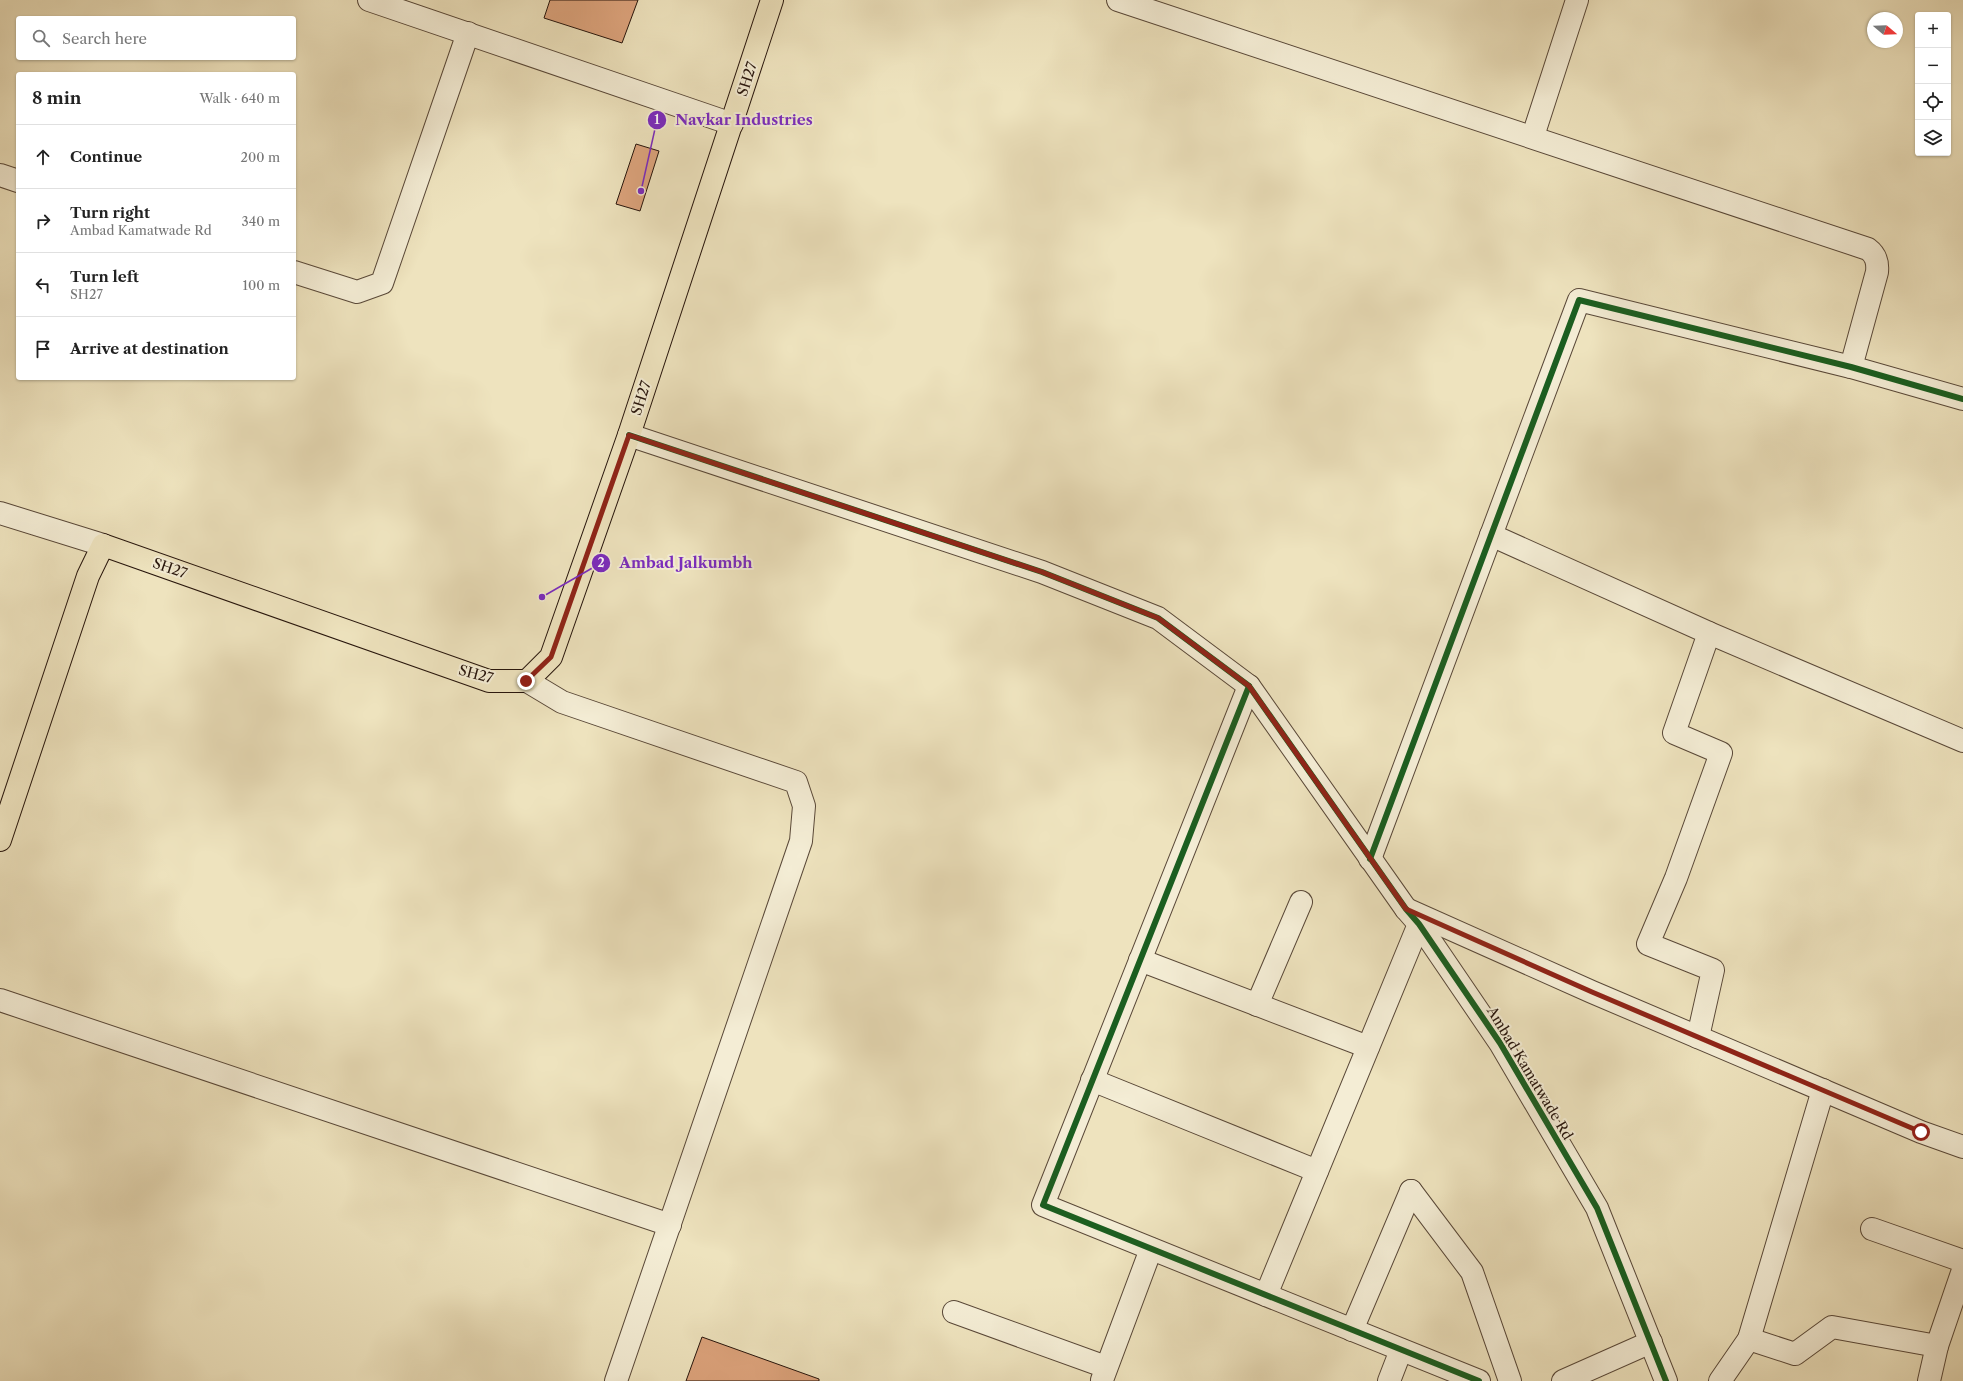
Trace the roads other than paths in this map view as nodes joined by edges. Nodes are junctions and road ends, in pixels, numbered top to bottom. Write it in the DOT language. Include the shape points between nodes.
graph roads {
  1 [pos="369,0"];
  2 [pos="772,0"];
  3 [pos="1118,0"];
  4 [pos="1577,0"];
  5 [pos="1148,5"];
  6 [pos="468,33"];
  7 [pos="732,124"];
  8 [pos="1533,136"];
  9 [pos="0,175"];
  10 [pos="16,179"];
  11 [pos="296,273"];
  12 [pos="1850,367"];
  13 [pos="1963,399"];
  14 [pos="629,435"];
  15 [pos="0,513"];
  16 [pos="1492,535"];
  17 [pos="103,545"];
  18 [pos="1709,633"];
  19 [pos="526,681"];
  20 [pos="1249,686"];
  21 [pos="1963,741"];
  22 [pos="0,840"];
  23 [pos="1370,859"];
  24 [pos="1301,902"];
  25 [pos="1412,917"];
  26 [pos="1140,960"];
  27 [pos="0,1000"];
  28 [pos="1257,1005"];
  29 [pos="1698,1037"];
  30 [pos="1368,1047"];
  31 [pos="1092,1080"];
  32 [pos="1823,1090"];
  33 [pos="1963,1147"];
  34 [pos="1317,1170"];
  35 [pos="670,1225"];
  36 [pos="1872,1229"];
  37 [pos="1151,1248"];
  38 [pos="1963,1261"];
  39 [pos="1963,1270"];
  40 [pos="1266,1295"];
  41 [pos="954,1312"];
  42 [pos="1352,1330"];
  43 [pos="1749,1340"];
  44 [pos="1651,1342"];
  45 [pos="1937,1346"];
  46 [pos="1401,1350"];
  47 [pos="1104,1374"];
  48 [pos="616,1381"];
  49 [pos="1388,1381"];
  50 [pos="1479,1381"];
  51 [pos="1510,1381"];
  52 [pos="1563,1381"];
  53 [pos="1666,1381"];
  54 [pos="1720,1381"];
  55 [pos="1929,1381"];
  1 -- 6 [label="street"];
  2 -- 7 [label="main road, SH27 / SH27"];
  3 -- 5 [label="street"];
  4 -- 8 [label="street"];
  5 -- 8 [label="street"];
  6 -- 7 [label="street"];
  6 -- 11 [label="street" via="382,283 357,292"];
  7 -- 14 [label="main road, SH27 / SH27"];
  8 -- 12 [label="street" via="1868,249 1877,260 1878,272"];
  9 -- 10 [label="street"];
  12 -- 13 [label="street"];
  12 -- 16 [label="street" via="1579,300"];
  14 -- 19 [label="main road, SH27 / SH27" via="551,657"];
  14 -- 20 [label="street, Ambad Kamatwade Rd" via="1042,572 1158,618"];
  15 -- 17 [label="street"];
  16 -- 18 [label="street"];
  16 -- 23 [label="street"];
  17 -- 19 [label="main road, SH27 / SH27" via="488,681"];
  17 -- 22 [label="main road" via="88,576"];
  18 -- 21 [label="street"];
  18 -- 29 [label="street" via="1674,733 1721,753 1676,878 1648,944 1713,970"];
  19 -- 35 [label="street" via="562,702 796,782 804,806 801,842"];
  20 -- 23 [label="street, Ambad Kamatwade Rd"];
  20 -- 26 [label="street"];
  23 -- 25 [label="street, Ambad Kamatwade Rd"];
  24 -- 28 [label="street"];
  25 -- 29 [label="street"];
  25 -- 30 [label="street"];
  25 -- 44 [label="street, Ambad Kamatwade Rd" via="1500,1043 1597,1208"];
  26 -- 28 [label="street"];
  26 -- 31 [label="street"];
  27 -- 35 [label="street"];
  28 -- 30 [label="street"];
  29 -- 32 [label="street"];
  30 -- 34 [label="street"];
  31 -- 34 [label="street"];
  31 -- 37 [label="street" via="1043,1205"];
  32 -- 33 [label="street"];
  32 -- 43 [label="street"];
  34 -- 40 [label="street"];
  35 -- 48 [label="street"];
  36 -- 38 [label="street"];
  37 -- 40 [label="street"];
  37 -- 47 [label="street"];
  39 -- 45 [label="street"];
  40 -- 42 [label="street"];
  41 -- 47 [label="street"];
  42 -- 46 [label="street"];
  42 -- 51 [label="street" via="1410,1191 1472,1272"];
  43 -- 45 [label="street" via="1795,1354 1832,1327"];
  43 -- 54 [label="street"];
  44 -- 52 [label="street"];
  44 -- 53 [label="street, Ambad Kamatwade Rd"];
  45 -- 55 [label="street"];
  46 -- 49 [label="street"];
  46 -- 50 [label="street"];
}
